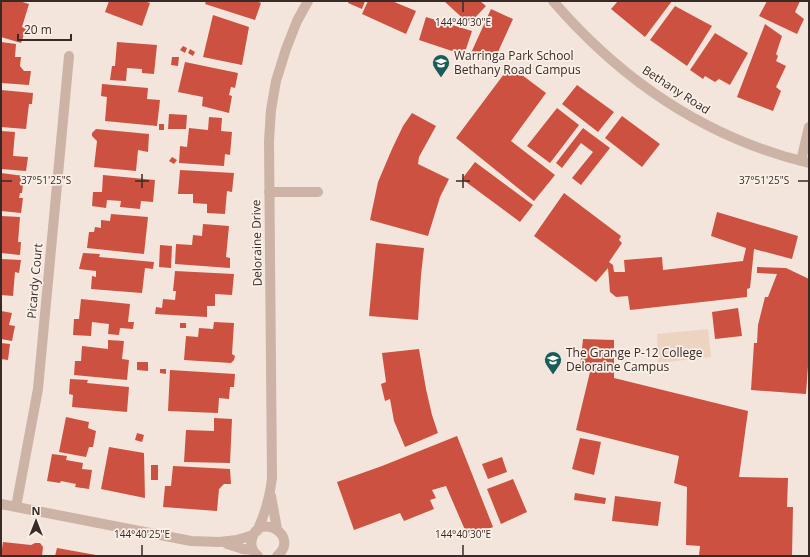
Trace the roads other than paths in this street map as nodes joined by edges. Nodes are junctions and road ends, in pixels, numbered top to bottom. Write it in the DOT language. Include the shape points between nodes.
graph roads {
  1 [pos="308,1"];
  2 [pos="553,1"];
  3 [pos="69,56"];
  4 [pos="809,127"];
  5 [pos="805,162"];
  6 [pos="269,192"];
  7 [pos="318,192"];
  8 [pos="271,492"];
  9 [pos="1,504"];
  10 [pos="16,507"];
  11 [pos="277,529"];
  12 [pos="255,533"];
  13 [pos="219,542"];
  14 [pos="256,554"];
  15 [pos="279,555"];
  1 -- 6 [label="street, Deloraine Drive" via="294,28 276,81 269,140"];
  2 -- 5 [label="street, Bethany Road" via="594,45 620,68 673,106 728,136"];
  3 -- 10 [label="street, Picardy Court" via="38,389"];
  4 -- 5 [label="street"];
  6 -- 7 [label="street"];
  6 -- 8 [label="street, Deloraine Drive" via="273,460"];
  8 -- 11 [label="street, Deloraine Drive"];
  8 -- 12 [label="street, Deloraine Drive"];
  9 -- 10 [label="street"];
  10 -- 13 [label="street" via="191,541"];
  11 -- 12 [label="street" via="266,527"];
  11 -- 15 [label="street, Deloraine Drive" via="284,543"];
  12 -- 13 [label="street" via="237,540"];
  12 -- 14 [label="street" via="251,543"];
  13 -- 14 [label="street"];
}
